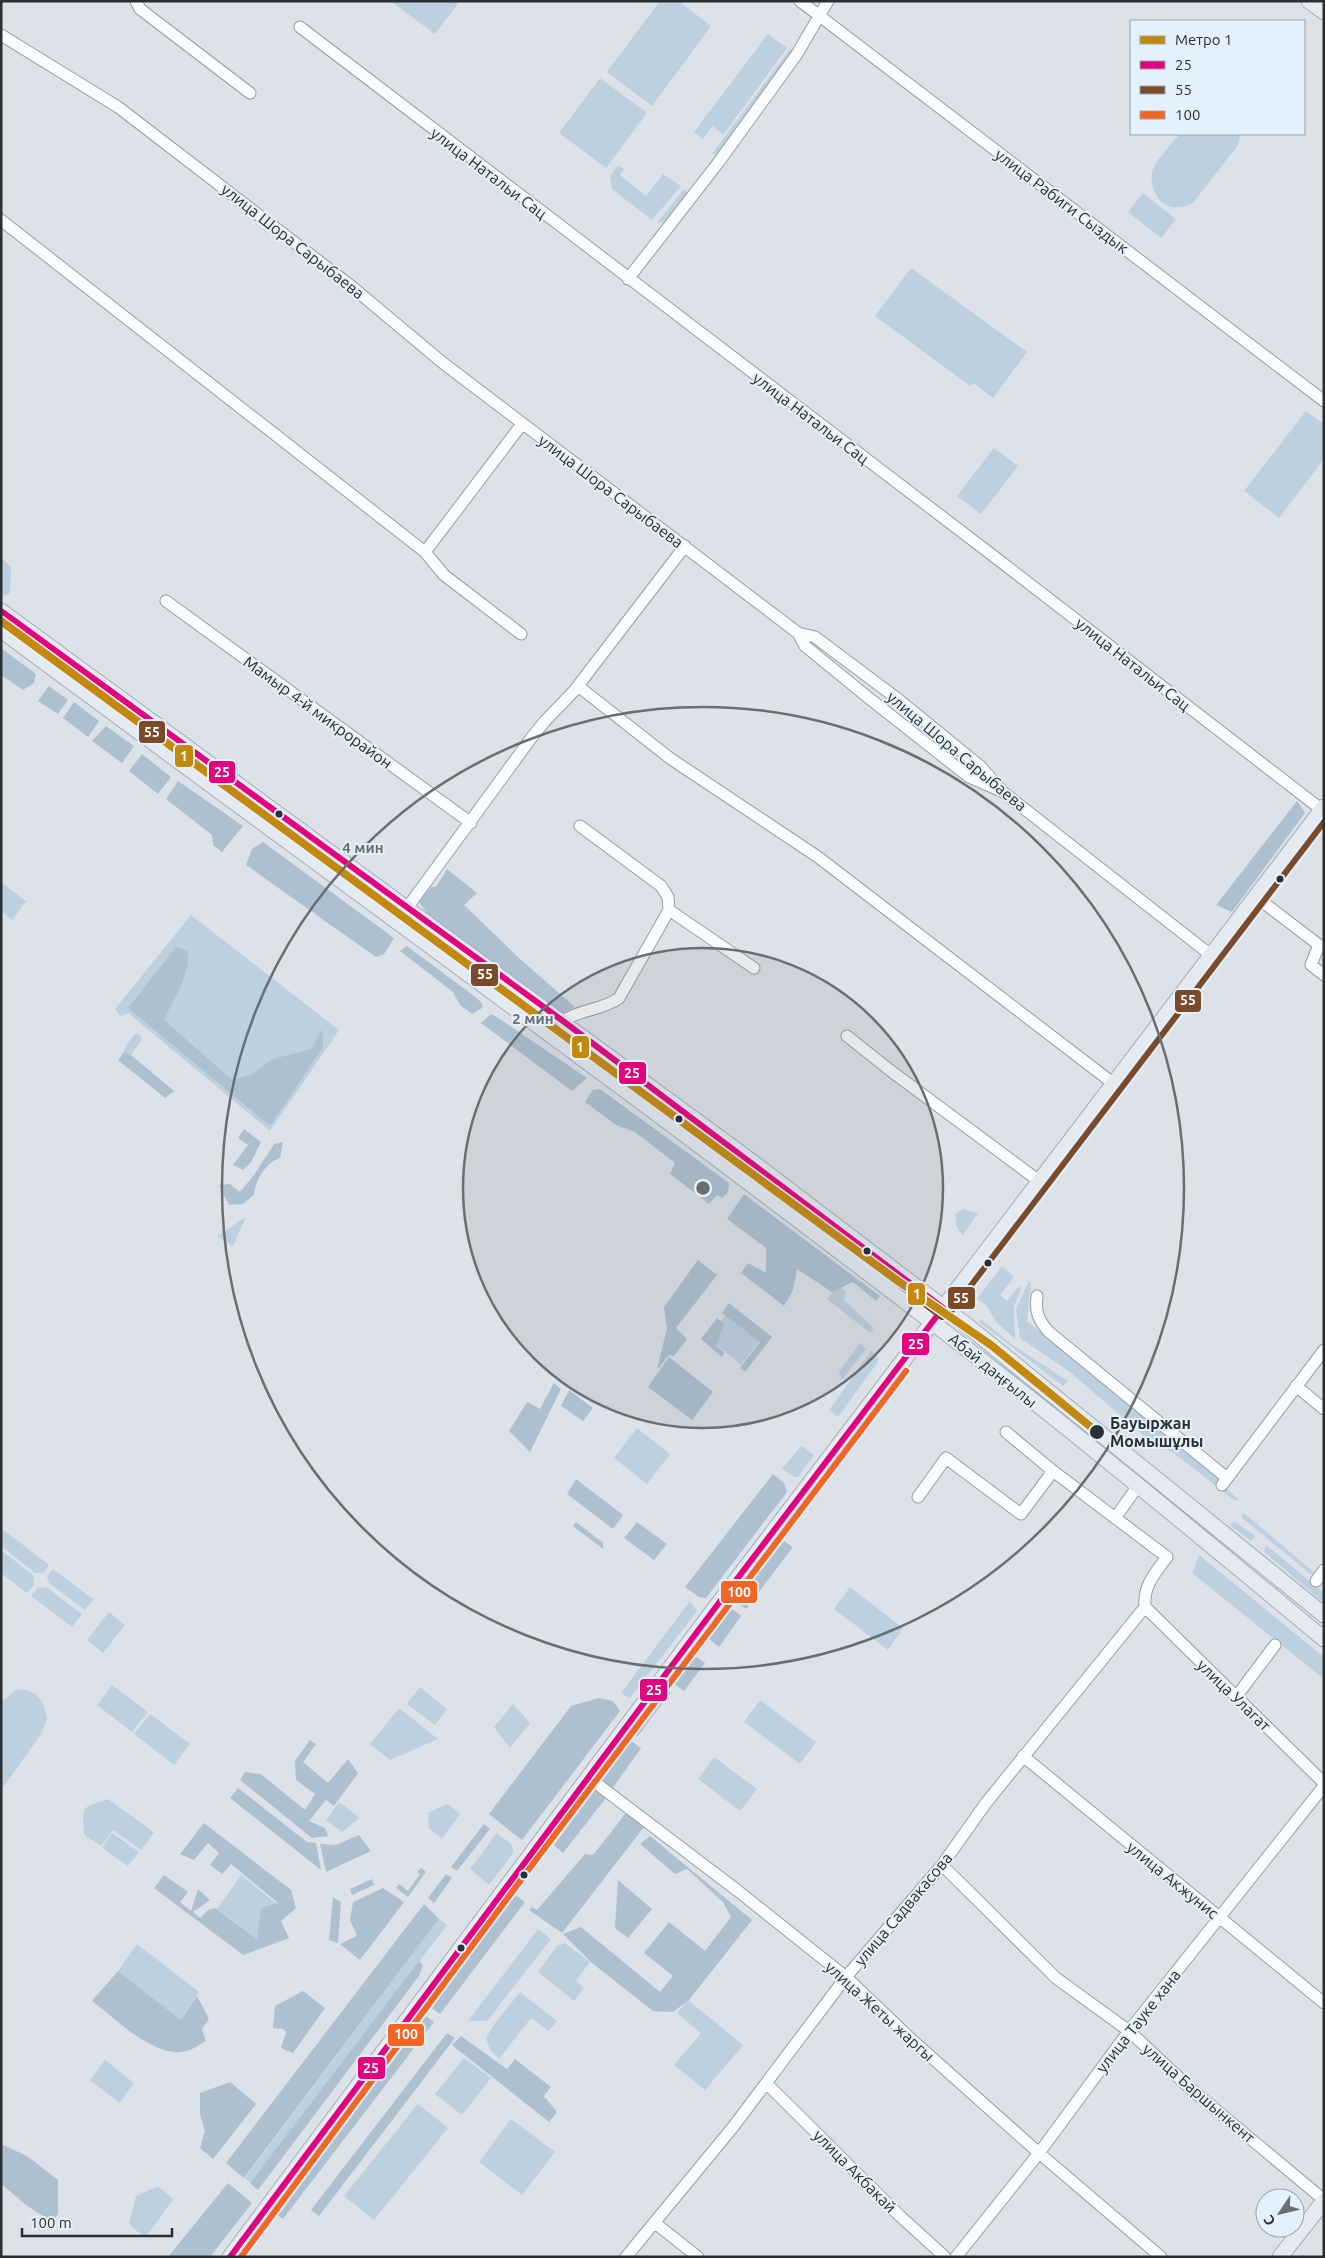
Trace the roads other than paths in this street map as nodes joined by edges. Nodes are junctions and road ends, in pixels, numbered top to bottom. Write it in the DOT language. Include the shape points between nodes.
graph roads {
  1 [pos="136,1"];
  2 [pos="800,1"];
  3 [pos="828,1"];
  4 [pos="1309,1"];
  5 [pos="1324,12"];
  6 [pos="818,15"];
  7 [pos="300,27"];
  8 [pos="1,35"];
  9 [pos="250,93"];
  10 [pos="1,220"];
  11 [pos="628,279"];
  12 [pos="1324,401"];
  13 [pos="522,424"];
  14 [pos="685,546"];
  15 [pos="425,552"];
  16 [pos="166,600"];
  17 [pos="1,611"];
  18 [pos="1,630"];
  19 [pos="798,633"];
  20 [pos="520,634"];
  21 [pos="578,686"];
  22 [pos="1003,792"];
  23 [pos="1323,809"];
  24 [pos="471,822"];
  25 [pos="580,826"];
  26 [pos="1256,897"];
  27 [pos="407,908"];
  28 [pos="669,910"];
  29 [pos="1322,943"];
  30 [pos="1212,956"];
  31 [pos="754,968"];
  32 [pos="1324,975"];
  33 [pos="562,1021"];
  34 [pos="848,1036"];
  35 [pos="1114,1084"];
  36 [pos="1039,1182"];
  37 [pos="1037,1296"];
  38 [pos="943,1308"];
  39 [pos="932,1322"];
  40 [pos="1324,1350"];
  41 [pos="1296,1386"];
  42 [pos="1324,1408"];
  43 [pos="1006,1432"];
  44 [pos="1053,1470"];
  45 [pos="1138,1486"];
  46 [pos="918,1496"];
  47 [pos="1115,1518"];
  48 [pos="1324,1570"];
  49 [pos="1316,1581"];
  50 [pos="1144,1607"];
  51 [pos="1324,1615"];
  52 [pos="1324,1639"];
  53 [pos="1275,1644"];
  54 [pos="1236,1698"];
  55 [pos="1023,1756"];
  56 [pos="588,1777"];
  57 [pos="1324,1785"];
  58 [pos="942,1865"];
  59 [pos="1218,1918"];
  60 [pos="846,1977"];
  61 [pos="1324,2002"];
  62 [pos="1129,2031"];
  63 [pos="767,2084"];
  64 [pos="1039,2153"];
  65 [pos="1324,2201"];
  66 [pos="655,2223"];
  67 [pos="230,2257"];
  68 [pos="626,2257"];
  69 [pos="698,2257"];
  70 [pos="945,2257"];
  71 [pos="956,2257"];
  72 [pos="1161,2257"];
  73 [pos="1280,2257"];
  1 -- 9 [label="street" via="140,8"];
  2 -- 6 [label="street, улица Рабиги Сыздык"];
  3 -- 6 [label="street"];
  4 -- 5 [label="main road"];
  6 -- 11 [label="street" via="797,54"];
  6 -- 12 [label="street, улица Рабиги Сыздык"];
  7 -- 11 [label="street, улица Натальи Сац"];
  8 -- 13 [label="street, улица Шора Сарыбаева" via="118,107 351,286"];
  10 -- 15 [label="street"];
  11 -- 23 [label="street, улица Натальи Сац"];
  13 -- 14 [label="street, улица Шора Сарыбаева"];
  13 -- 15 [label="street"];
  14 -- 19 [label="street, улица Шора Сарыбаева"];
  14 -- 21 [label="street"];
  15 -- 20 [label="street" via="444,575"];
  16 -- 24 [label="street, Мамыр 4-й микрорайон"];
  17 -- 27 [label="main road, Абай даңғылы"];
  18 -- 39 [label="main road, Абай даңғылы" via="745,1179"];
  19 -- 22 [label="street, улица Шора Сарыбаева" via="815,637 900,700 980,766"];
  19 -- 22 [label="street" via="805,646 969,777"];
  21 -- 24 [label="street" via="536,732"];
  21 -- 35 [label="street" via="671,759 818,857"];
  22 -- 30 [label="street, улица Шора Сарыбаева"];
  23 -- 26 [label="main road"];
  24 -- 27 [label="street"];
  25 -- 28 [label="street" via="661,886 668,897"];
  26 -- 29 [label="street"];
  26 -- 30 [label="main road"];
  27 -- 33 [label="main road, Абай даңғылы"];
  28 -- 31 [label="street"];
  28 -- 33 [label="street" via="619,998 608,1006 574,1014"];
  29 -- 32 [label="street" via="1311,965"];
  30 -- 35 [label="main road"];
  33 -- 38 [label="main road, Абай даңғылы"];
  34 -- 36 [label="street"];
  35 -- 36 [label="main road"];
  36 -- 38 [label="main road"];
  37 -- 41 [label="street" via="1037,1316 1048,1332 1225,1481"];
  38 -- 39 [label="main road"];
  38 -- 51 [label="main road, Абай даңғылы"];
  39 -- 45 [label="main road, Абай даңғылы"];
  39 -- 56 [label="main road"];
  40 -- 41 [label="street"];
  41 -- 42 [label="street"];
  43 -- 44 [label="street"];
  44 -- 46 [label="street" via="1021,1514 946,1458"];
  44 -- 47 [label="street"];
  45 -- 47 [label="street"];
  45 -- 52 [label="main road, Абай даңғылы"];
  47 -- 50 [label="street, улица Садвакасова" via="1167,1557 1148,1583"];
  48 -- 49 [label="street"];
  50 -- 54 [label="street, улица Улагат"];
  50 -- 55 [label="street, улица Садвакасова"];
  53 -- 54 [label="street"];
  54 -- 57 [label="street, улица Улагат"];
  55 -- 58 [label="street, улица Садвакасова"];
  55 -- 59 [label="street, улица Акжунис"];
  56 -- 60 [label="street, улица Жеты жаргы"];
  56 -- 67 [label="main road"];
  57 -- 59 [label="street, улица Тауке хана"];
  58 -- 60 [label="street, улица Садвакасова"];
  58 -- 62 [label="street, улица Баршынкент" via="1056,1978"];
  59 -- 61 [label="street, улица Акжунис"];
  59 -- 62 [label="street, улица Тауке хана"];
  60 -- 63 [label="street, улица Садвакасова"];
  60 -- 64 [label="street, улица Жеты жаргы" via="911,2040"];
  62 -- 64 [label="street, улица Тауке хана"];
  62 -- 65 [label="street, улица Баршынкент" via="1191,2089"];
  63 -- 66 [label="street, улица Садвакасова"];
  63 -- 70 [label="street, улица Акбакай"];
  64 -- 71 [label="street, улица Тауке хана"];
  64 -- 72 [label="street, улица Жеты жаргы"];
  65 -- 73 [label="main road"];
  66 -- 68 [label="street, улица Садвакасова"];
  66 -- 69 [label="street"];
}
